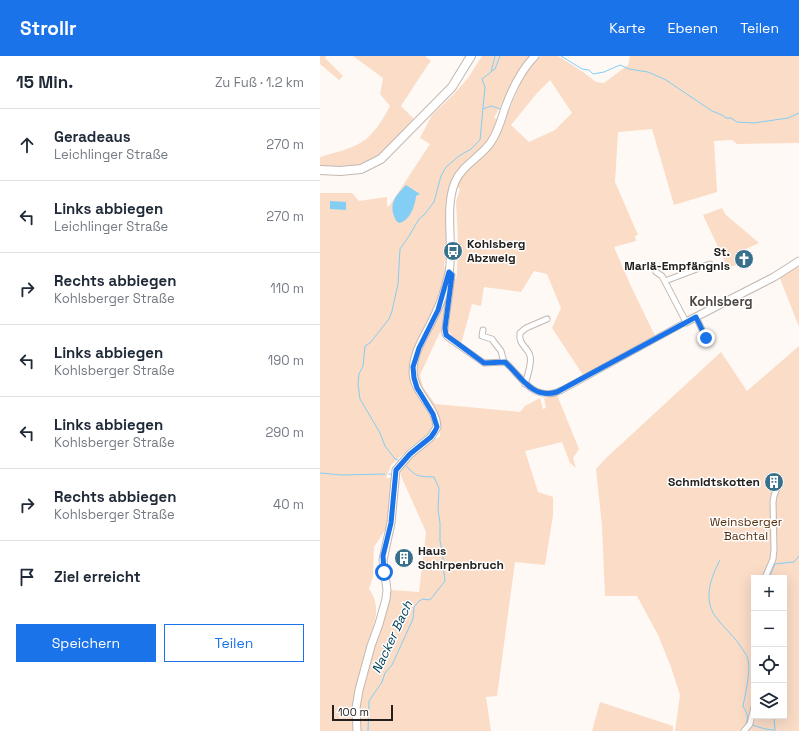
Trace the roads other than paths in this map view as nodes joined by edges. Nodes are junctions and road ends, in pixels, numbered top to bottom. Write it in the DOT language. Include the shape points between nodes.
graph roads {
  1 [pos="471,56"];
  2 [pos="535,56"];
  3 [pos="320,170"];
  4 [pos="799,261"];
  5 [pos="710,264"];
  6 [pos="449,272"];
  7 [pos="656,272"];
  8 [pos="665,281"];
  9 [pos="696,317"];
  10 [pos="547,319"];
  11 [pos="686,322"];
  12 [pos="483,330"];
  13 [pos="706,338"];
  14 [pos="504,362"];
  15 [pos="525,384"];
  16 [pos="779,482"];
  17 [pos="766,575"];
  18 [pos="751,719"];
  19 [pos="357,731"];
  20 [pos="744,731"];
  1 -- 3 [label="main road" via="452,87 380,159 361,169"];
  2 -- 6 [label="main road" via="518,79 492,140 454,183"];
  4 -- 9 [label="main road" via="774,277"];
  5 -- 8 [label="street"];
  6 -- 14 [label="street" via="452,275 446,335 484,363"];
  6 -- 19 [label="main road" via="438,310 419,348 413,367 417,388 433,414 437,427 431,437 410,454 396,470 391,523 382,560 386,599 359,690 356,708"];
  7 -- 8 [label="street"];
  8 -- 11 [label="street"];
  9 -- 11 [label="main road"];
  9 -- 13 [label="street"];
  10 -- 15 [label="street" via="520,333 522,343 530,356"];
  11 -- 15 [label="street" via="557,392 540,392"];
  12 -- 14 [label="street" via="482,336 492,339 501,351"];
  14 -- 15 [label="street"];
  16 -- 17 [label="street" via="773,502 774,556"];
  18 -- 20 [label="street"];
}
